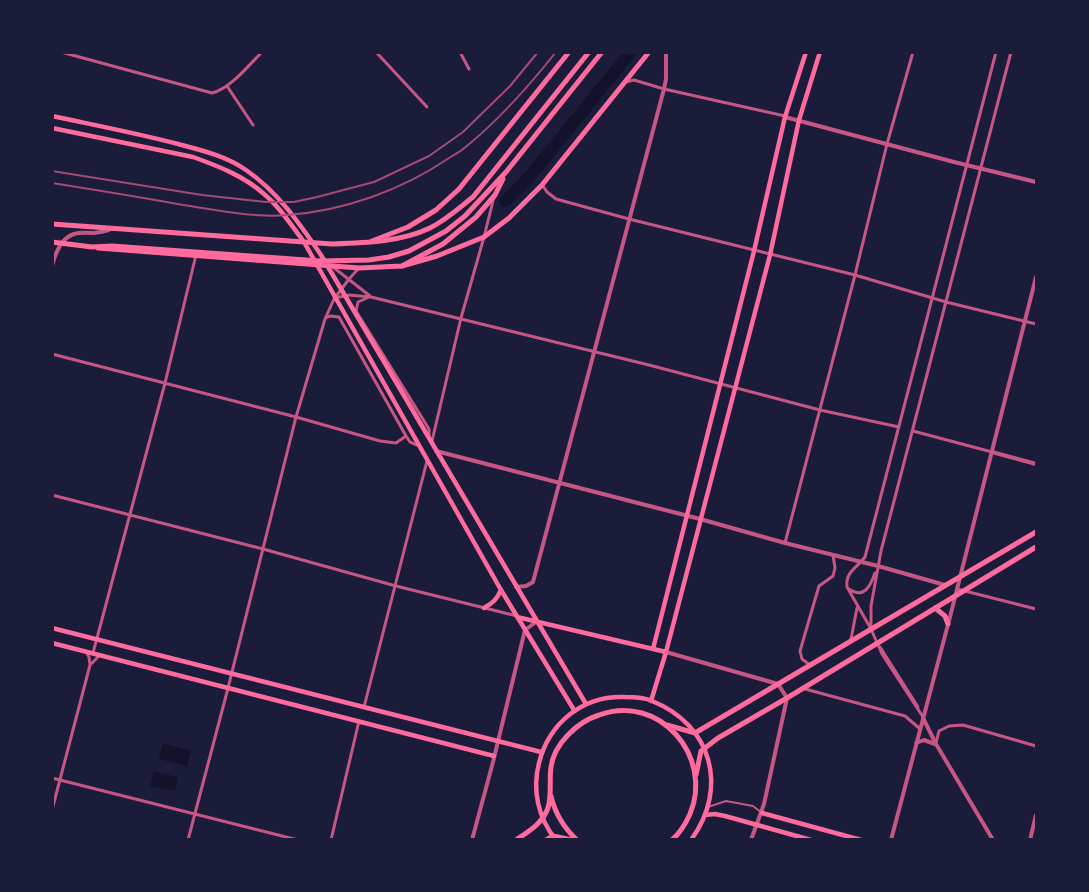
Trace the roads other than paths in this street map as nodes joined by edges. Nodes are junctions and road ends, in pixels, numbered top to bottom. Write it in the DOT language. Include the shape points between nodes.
graph roads {
  1 [pos="60,52"];
  2 [pos="262,52"];
  3 [pos="376,52"];
  4 [pos="460,52"];
  5 [pos="569,52"];
  6 [pos="589,52"];
  7 [pos="602,52"];
  8 [pos="650,52"];
  9 [pos="666,52"];
  10 [pos="806,52"];
  11 [pos="820,52"];
  12 [pos="913,52"];
  13 [pos="996,52"];
  14 [pos="1011,52"];
  15 [pos="469,69"];
  16 [pos="626,82"];
  17 [pos="227,86"];
  18 [pos="664,89"];
  19 [pos="427,107"];
  20 [pos="52,116"];
  21 [pos="785,117"];
  22 [pos="799,120"];
  23 [pos="253,125"];
  24 [pos="52,128"];
  25 [pos="887,144"];
  26 [pos="967,165"];
  27 [pos="981,169"];
  28 [pos="506,172"];
  29 [pos="1036,182"];
  30 [pos="542,185"];
  31 [pos="495,195"];
  32 [pos="629,219"];
  33 [pos="52,224"];
  34 [pos="113,228"];
  35 [pos="484,237"];
  36 [pos="52,242"];
  37 [pos="62,243"];
  38 [pos="366,243"];
  39 [pos="92,247"];
  40 [pos="754,251"];
  41 [pos="196,255"];
  42 [pos="770,255"];
  43 [pos="52,266"];
  44 [pos="402,266"];
  45 [pos="333,267"];
  46 [pos="359,268"];
  47 [pos="855,275"];
  48 [pos="1036,277"];
  49 [pos="349,279"];
  50 [pos="371,297"];
  51 [pos="932,297"];
  52 [pos="334,299"];
  53 [pos="946,302"];
  54 [pos="356,311"];
  55 [pos="339,317"];
  56 [pos="461,318"];
  57 [pos="325,319"];
  58 [pos="1025,321"];
  59 [pos="1036,324"];
  60 [pos="593,352"];
  61 [pos="52,354"];
  62 [pos="165,383"];
  63 [pos="721,384"];
  64 [pos="735,387"];
  65 [pos="820,410"];
  66 [pos="296,417"];
  67 [pos="898,427"];
  68 [pos="913,431"];
  69 [pos="405,436"];
  70 [pos="430,440"];
  71 [pos="420,446"];
  72 [pos="436,450"];
  73 [pos="992,452"];
  74 [pos="428,459"];
  75 [pos="1036,464"];
  76 [pos="560,483"];
  77 [pos="52,495"];
  78 [pos="129,515"];
  79 [pos="686,516"];
  80 [pos="700,519"];
  81 [pos="1036,531"];
  82 [pos="785,543"];
  83 [pos="1036,547"];
  84 [pos="263,549"];
  85 [pos="832,555"];
  86 [pos="861,562"];
  87 [pos="878,566"];
  88 [pos="960,577"];
  89 [pos="946,585"];
  90 [pos="396,586"];
  91 [pos="516,587"];
  92 [pos="847,587"];
  93 [pos="957,589"];
  94 [pos="501,590"];
  95 [pos="964,591"];
  96 [pos="955,596"];
  97 [pos="857,606"];
  98 [pos="484,608"];
  99 [pos="935,608"];
  100 [pos="1036,609"];
  101 [pos="517,616"];
  102 [pos="537,621"];
  103 [pos="948,624"];
  104 [pos="52,628"];
  105 [pos="525,630"];
  106 [pos="870,630"];
  107 [pos="96,639"];
  108 [pos="851,640"];
  109 [pos="52,643"];
  110 [pos="877,643"];
  111 [pos="652,649"];
  112 [pos="86,651"];
  113 [pos="666,652"];
  114 [pos="93,653"];
  115 [pos="100,655"];
  116 [pos="90,665"];
  117 [pos="810,665"];
  118 [pos="232,674"];
  119 [pos="778,684"];
  120 [pos="228,688"];
  121 [pos="803,688"];
  122 [pos="787,698"];
  123 [pos="651,700"];
  124 [pos="586,704"];
  125 [pos="364,708"];
  126 [pos="574,710"];
  127 [pos="923,717"];
  128 [pos="359,721"];
  129 [pos="667,725"];
  130 [pos="919,728"];
  131 [pos="695,733"];
  132 [pos="498,742"];
  133 [pos="916,743"];
  134 [pos="936,744"];
  135 [pos="1036,746"];
  136 [pos="703,749"];
  137 [pos="541,752"];
  138 [pos="494,756"];
  139 [pos="696,775"];
  140 [pos="52,778"];
  141 [pos="60,780"];
  142 [pos="550,789"];
  143 [pos="708,807"];
  144 [pos="52,810"];
  145 [pos="195,813"];
  146 [pos="762,813"];
  147 [pos="705,815"];
  148 [pos="1036,815"];
  149 [pos="542,818"];
  150 [pos="757,825"];
  151 [pos="554,838"];
  152 [pos="188,840"];
  153 [pos="298,840"];
  154 [pos="331,840"];
  155 [pos="472,840"];
  156 [pos="516,840"];
  157 [pos="546,840"];
  158 [pos="572,840"];
  159 [pos="577,840"];
  160 [pos="672,840"];
  161 [pos="691,840"];
  162 [pos="751,840"];
  163 [pos="811,840"];
  164 [pos="861,840"];
  165 [pos="891,840"];
  166 [pos="993,840"];
  167 [pos="1030,840"];
  1 -- 17 [label="street" via="212,93"];
  2 -- 17 [label="street"];
  3 -- 19 [label="street"];
  4 -- 15 [label="street"];
  5 -- 38 [label="main road" via="451,196 408,227"];
  6 -- 38 [label="main road" via="473,197 452,215 416,233"];
  7 -- 28 [label="main road"];
  8 -- 16 [label="main road"];
  9 -- 18 [label="street"];
  10 -- 21 [label="main road"];
  11 -- 22 [label="main road"];
  12 -- 25 [label="street"];
  13 -- 26 [label="street"];
  14 -- 27 [label="street"];
  16 -- 18 [label="street" via="634,80"];
  16 -- 30 [label="main road"];
  17 -- 23 [label="street"];
  18 -- 21 [label="street"];
  18 -- 32 [label="street"];
  20 -- 70 [label="main road" via="204,151 245,169 269,188 321,255"];
  21 -- 22 [label="street"];
  21 -- 40 [label="main road"];
  22 -- 25 [label="street"];
  22 -- 42 [label="main road"];
  24 -- 71 [label="main road" via="193,157 230,171 265,194 304,242"];
  25 -- 26 [label="street"];
  25 -- 47 [label="street"];
  26 -- 27 [label="street"];
  26 -- 51 [label="street"];
  27 -- 29 [label="street"];
  27 -- 53 [label="street"];
  28 -- 31 [label="main road"];
  28 -- 39 [label="main road" via="456,223 425,243 389,258 320,261"];
  30 -- 32 [label="street" via="556,199"];
  30 -- 35 [label="main road"];
  31 -- 35 [label="street"];
  31 -- 44 [label="main road" via="443,244"];
  32 -- 40 [label="street"];
  32 -- 60 [label="street"];
  33 -- 34 [label="main road"];
  34 -- 37 [label="street" via="106,232 75,233"];
  34 -- 38 [label="main road" via="332,244"];
  35 -- 44 [label="main road"];
  35 -- 56 [label="street"];
  36 -- 37 [label="main road"];
  37 -- 39 [label="main road"];
  37 -- 43 [label="street"];
  39 -- 41 [label="main road"];
  40 -- 42 [label="street"];
  40 -- 63 [label="main road"];
  41 -- 45 [label="main road"];
  41 -- 62 [label="street"];
  42 -- 47 [label="street"];
  42 -- 64 [label="main road"];
  44 -- 46 [label="main road"];
  45 -- 46 [label="main road"];
  45 -- 49 [label="street"];
  46 -- 49 [label="street"];
  47 -- 51 [label="street"];
  47 -- 65 [label="street"];
  48 -- 58 [label="street"];
  49 -- 50 [label="street"];
  49 -- 52 [label="street"];
  50 -- 52 [label="street" via="349,295"];
  50 -- 54 [label="street" via="358,302"];
  50 -- 56 [label="street"];
  51 -- 53 [label="street"];
  51 -- 67 [label="street"];
  52 -- 57 [label="street"];
  53 -- 58 [label="street"];
  53 -- 68 [label="street"];
  54 -- 55 [label="street" via="347,309"];
  54 -- 70 [label="street" via="429,429"];
  55 -- 57 [label="street"];
  55 -- 69 [label="street"];
  56 -- 60 [label="street"];
  56 -- 70 [label="street"];
  57 -- 66 [label="street"];
  58 -- 59 [label="street"];
  58 -- 73 [label="street"];
  60 -- 63 [label="street"];
  60 -- 76 [label="street"];
  61 -- 62 [label="street"];
  62 -- 66 [label="street"];
  62 -- 78 [label="street"];
  63 -- 64 [label="street"];
  63 -- 79 [label="main road"];
  64 -- 65 [label="street"];
  64 -- 80 [label="main road"];
  65 -- 67 [label="street"];
  65 -- 82 [label="street"];
  66 -- 69 [label="street" via="380,441 396,443"];
  66 -- 84 [label="street"];
  67 -- 86 [label="street"];
  68 -- 73 [label="street"];
  68 -- 87 [label="street"];
  69 -- 71 [label="street"];
  70 -- 72 [label="main road"];
  71 -- 74 [label="main road"];
  72 -- 76 [label="street"];
  72 -- 91 [label="main road"];
  73 -- 75 [label="street"];
  73 -- 88 [label="street"];
  74 -- 90 [label="street"];
  74 -- 94 [label="main road"];
  76 -- 79 [label="street"];
  76 -- 91 [label="street" via="533,582"];
  77 -- 78 [label="street"];
  78 -- 84 [label="street"];
  78 -- 107 [label="street"];
  79 -- 80 [label="street"];
  79 -- 111 [label="main road"];
  80 -- 82 [label="street"];
  80 -- 113 [label="main road"];
  81 -- 88 [label="main road"];
  82 -- 85 [label="street"];
  83 -- 95 [label="main road"];
  84 -- 90 [label="street"];
  84 -- 118 [label="street"];
  85 -- 86 [label="street"];
  85 -- 117 [label="street" via="833,576 819,586 800,651 802,659"];
  86 -- 87 [label="street"];
  86 -- 92 [label="street" via="846,578"];
  87 -- 89 [label="street"];
  87 -- 92 [label="street" via="864,591 855,592"];
  87 -- 106 [label="street"];
  88 -- 89 [label="main road"];
  88 -- 93 [label="street"];
  89 -- 106 [label="main road"];
  90 -- 98 [label="street"];
  90 -- 125 [label="street"];
  91 -- 102 [label="main road"];
  92 -- 97 [label="street"];
  93 -- 95 [label="street"];
  93 -- 96 [label="street"];
  94 -- 98 [label="main road"];
  94 -- 101 [label="main road"];
  95 -- 96 [label="main road"];
  95 -- 100 [label="street"];
  96 -- 99 [label="main road"];
  96 -- 103 [label="street"];
  97 -- 106 [label="street"];
  97 -- 108 [label="street"];
  98 -- 101 [label="street"];
  99 -- 103 [label="main road" via="945,615"];
  99 -- 110 [label="main road"];
  101 -- 102 [label="main road"];
  101 -- 105 [label="main road"];
  102 -- 105 [label="street"];
  102 -- 111 [label="main road"];
  102 -- 124 [label="main road"];
  103 -- 127 [label="street"];
  104 -- 107 [label="main road"];
  105 -- 126 [label="main road"];
  105 -- 132 [label="street"];
  106 -- 108 [label="main road"];
  106 -- 110 [label="street"];
  107 -- 114 [label="street"];
  107 -- 118 [label="main road"];
  108 -- 117 [label="main road"];
  109 -- 112 [label="main road"];
  110 -- 121 [label="main road"];
  110 -- 127 [label="street"];
  111 -- 113 [label="main road"];
  112 -- 114 [label="main road"];
  112 -- 116 [label="street"];
  113 -- 119 [label="street"];
  113 -- 123 [label="main road"];
  114 -- 115 [label="main road"];
  115 -- 116 [label="street"];
  115 -- 120 [label="main road"];
  116 -- 141 [label="street"];
  117 -- 119 [label="main road"];
  118 -- 120 [label="street"];
  118 -- 125 [label="main road"];
  119 -- 122 [label="street"];
  119 -- 131 [label="main road"];
  120 -- 128 [label="main road"];
  120 -- 145 [label="street"];
  121 -- 122 [label="main road"];
  121 -- 130 [label="street" via="905,716"];
  122 -- 136 [label="main road"];
  122 -- 146 [label="street"];
  123 -- 124 [label="main road" via="618,696"];
  123 -- 131 [label="main road" via="670,710"];
  124 -- 126 [label="main road"];
  125 -- 132 [label="main road"];
  126 -- 137 [label="main road" via="560,722"];
  127 -- 130 [label="street"];
  127 -- 134 [label="street"];
  128 -- 138 [label="main road"];
  128 -- 154 [label="street"];
  129 -- 131 [label="main road"];
  129 -- 139 [label="main road" via="686,748"];
  129 -- 142 [label="main road" via="629,710 586,720 558,748 551,765"];
  130 -- 133 [label="street"];
  131 -- 136 [label="main road"];
  132 -- 137 [label="main road"];
  132 -- 138 [label="street"];
  133 -- 134 [label="street" via="924,740"];
  133 -- 165 [label="street"];
  134 -- 135 [label="street" via="939,731 963,725"];
  134 -- 166 [label="street"];
  136 -- 139 [label="main road"];
  136 -- 143 [label="main road" via="711,771"];
  137 -- 149 [label="main road" via="536,784"];
  138 -- 155 [label="street"];
  139 -- 160 [label="main road" via="691,811"];
  140 -- 141 [label="street"];
  141 -- 144 [label="street"];
  141 -- 145 [label="street"];
  142 -- 149 [label="main road"];
  142 -- 159 [label="main road" via="560,820"];
  143 -- 146 [label="street" via="726,801 753,806"];
  143 -- 147 [label="main road"];
  145 -- 152 [label="street"];
  145 -- 153 [label="street"];
  146 -- 150 [label="street"];
  146 -- 164 [label="main road"];
  147 -- 150 [label="main road"];
  147 -- 161 [label="main road"];
  148 -- 167 [label="street"];
  149 -- 151 [label="main road"];
  149 -- 156 [label="main road" via="535,828"];
  150 -- 162 [label="street"];
  150 -- 163 [label="main road"];
  151 -- 157 [label="main road"];
  151 -- 158 [label="main road"];
}
